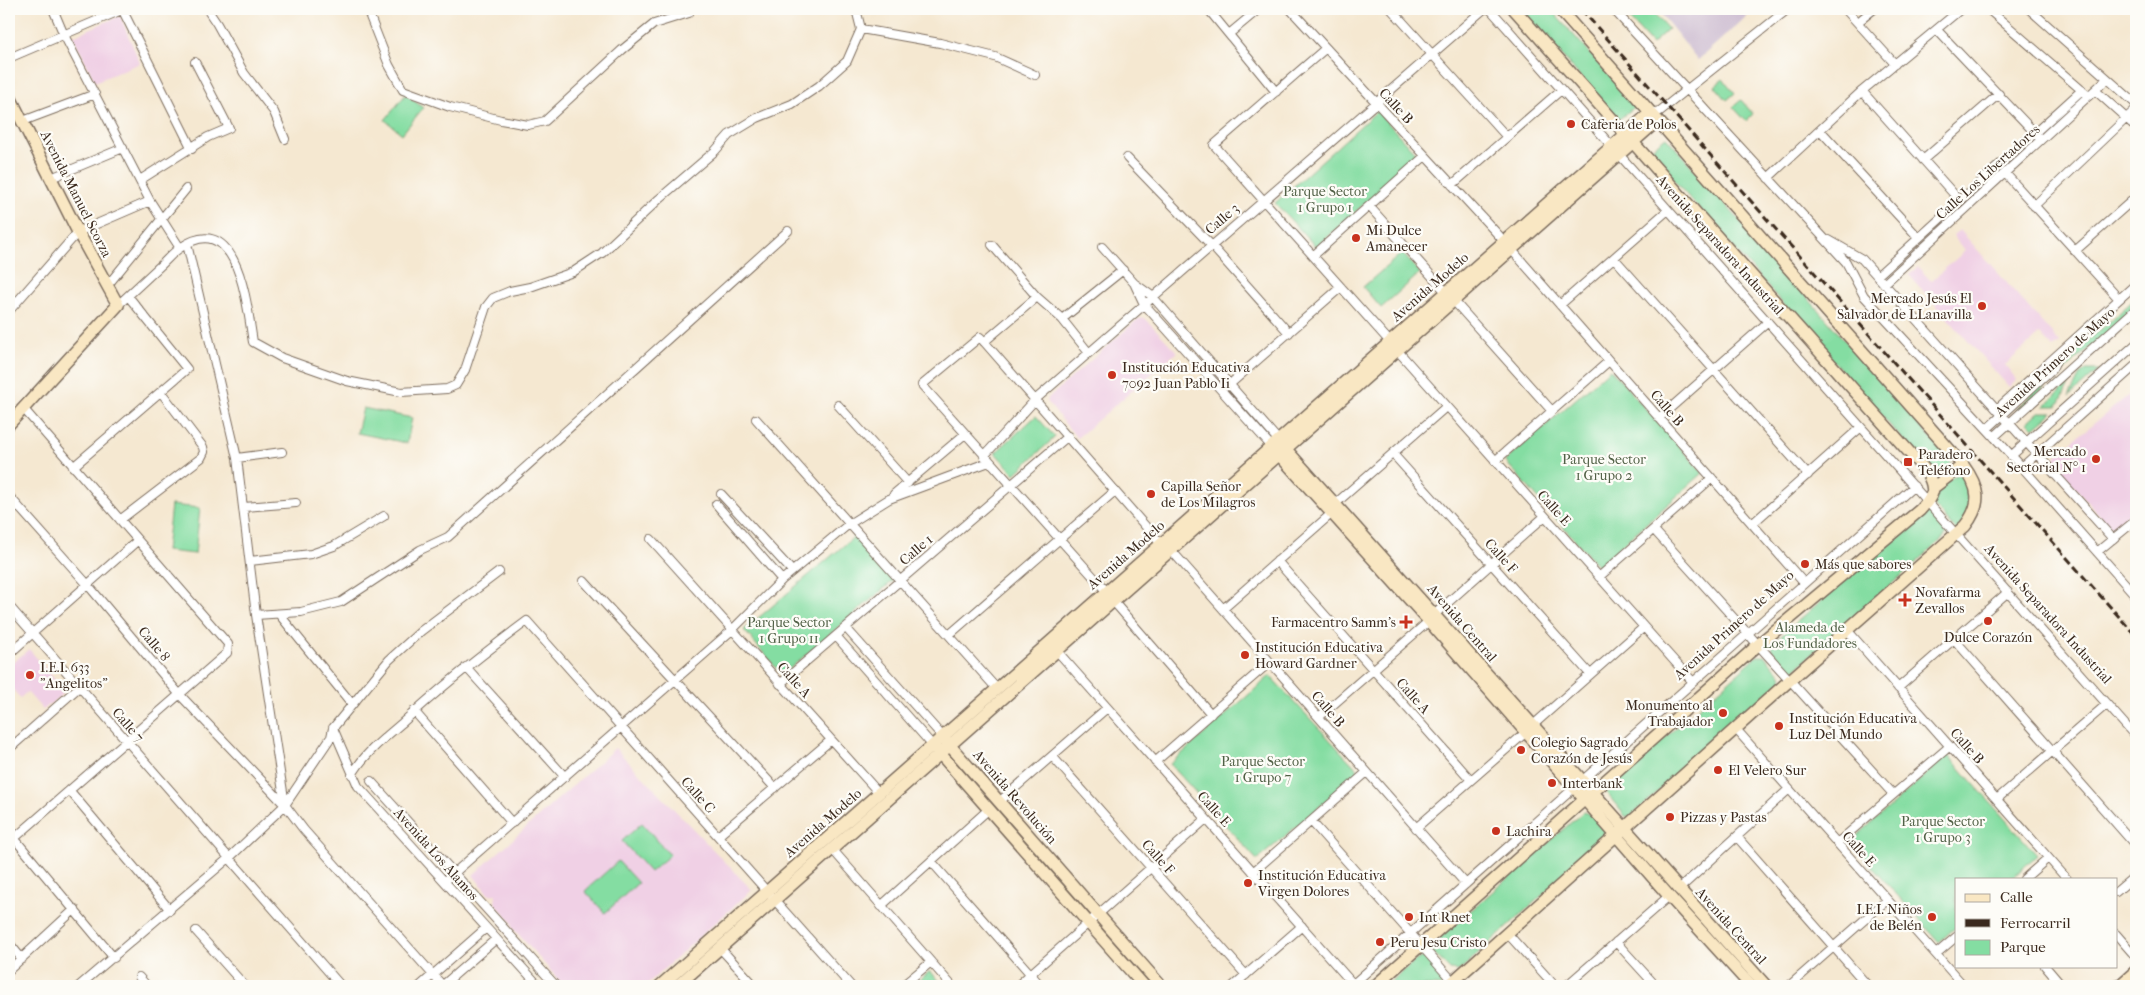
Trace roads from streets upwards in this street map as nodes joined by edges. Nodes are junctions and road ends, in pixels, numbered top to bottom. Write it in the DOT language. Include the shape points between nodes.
graph roads {
  1 [pos="53,9"];
  2 [pos="123,9"];
  3 [pos="207,9"];
  4 [pos="367,9"];
  5 [pos="686,9"];
  6 [pos="856,9"];
  7 [pos="1208,9"];
  8 [pos="1258,9"];
  9 [pos="1290,9"];
  10 [pos="1391,9"];
  11 [pos="1484,9"];
  12 [pos="1490,9"];
  13 [pos="1514,9"];
  14 [pos="1558,9"];
  15 [pos="1613,9"];
  16 [pos="1788,9"];
  17 [pos="1845,9"];
  18 [pos="1874,9"];
  19 [pos="1961,9"];
  20 [pos="1988,9"];
  21 [pos="2029,9"];
  22 [pos="1858,22"];
  23 [pos="861,29"];
  24 [pos="1937,30"];
  25 [pos="1229,34"];
  26 [pos="64,35"];
  27 [pos="1326,48"];
  28 [pos="1432,54"];
  29 [pos="9,58"];
  30 [pos="195,62"];
  31 [pos="1894,64"];
  32 [pos="1035,75"];
  33 [pos="2107,78"];
  34 [pos="1561,90"];
  35 [pos="1688,90"];
  36 [pos="2082,90"];
  37 [pos="2096,91"];
  38 [pos="2136,91"];
  39 [pos="1276,92"];
  40 [pos="1862,92"];
  41 [pos="95,94"];
  42 [pos="1999,94"];
  43 [pos="9,95"];
  44 [pos="2089,97"];
  45 [pos="2129,97"];
  46 [pos="1376,102"];
  47 [pos="2136,104"];
  48 [pos="2136,109"];
  49 [pos="1656,115"];
  50 [pos="2127,119"];
  51 [pos="23,122"];
  52 [pos="2136,127"];
  53 [pos="1820,130"];
  54 [pos="2035,132"];
  55 [pos="1507,138"];
  56 [pos="1629,138"];
  57 [pos="285,139"];
  58 [pos="2042,139"];
  59 [pos="123,148"];
  60 [pos="192,149"];
  61 [pos="1615,150"];
  62 [pos="1425,156"];
  63 [pos="1128,158"];
  64 [pos="1923,160"];
  65 [pos="2005,173"];
  66 [pos="51,178"];
  67 [pos="1768,178"];
  68 [pos="140,180"];
  69 [pos="1452,186"];
  70 [pos="186,189"];
  71 [pos="2136,198"];
  72 [pos="1263,200"];
  73 [pos="150,201"];
  74 [pos="1960,201"];
  75 [pos="1369,206"];
  76 [pos="2034,206"];
  77 [pos="1668,210"];
  78 [pos="162,220"];
  79 [pos="788,231"];
  80 [pos="78,232"];
  81 [pos="1821,235"];
  82 [pos="1919,238"];
  83 [pos="992,245"];
  84 [pos="1211,245"];
  85 [pos="1507,245"];
  86 [pos="184,246"];
  87 [pos="1102,247"];
  88 [pos="2075,251"];
  89 [pos="1313,256"];
  90 [pos="1614,258"];
  91 [pos="1123,270"];
  92 [pos="1877,276"];
  93 [pos="1134,283"];
  94 [pos="1884,284"];
  95 [pos="2136,284"];
  96 [pos="107,286"];
  97 [pos="1341,287"];
  98 [pos="9,294"];
  99 [pos="128,296"];
  100 [pos="1152,296"];
  101 [pos="1450,296"];
  102 [pos="1037,297"];
  103 [pos="2119,299"];
  104 [pos="1144,304"];
  105 [pos="118,305"];
  106 [pos="1560,305"];
  107 [pos="11,308"];
  108 [pos="2136,309"];
  109 [pos="1062,319"];
  110 [pos="1768,322"];
  111 [pos="1289,333"];
  112 [pos="984,342"];
  113 [pos="2136,344"];
  114 [pos="1393,346"];
  115 [pos="1089,353"];
  116 [pos="1609,361"];
  117 [pos="2136,365"];
  118 [pos="1714,370"];
  119 [pos="1229,385"];
  120 [pos="161,392"];
  121 [pos="1036,399"];
  122 [pos="838,405"];
  123 [pos="1447,406"];
  124 [pos="23,408"];
  125 [pos="1552,411"];
  126 [pos="1999,412"];
  127 [pos="1659,418"];
  128 [pos="756,419"];
  129 [pos="2009,423"];
  130 [pos="9,424"];
  131 [pos="1862,427"];
  132 [pos="1987,429"];
  133 [pos="965,434"];
  134 [pos="1068,436"];
  135 [pos="1994,437"];
  136 [pos="2026,442"];
  137 [pos="1279,448"];
  138 [pos="282,452"];
  139 [pos="1393,454"];
  140 [pos="2037,454"];
  141 [pos="2012,456"];
  142 [pos="238,458"];
  143 [pos="986,459"];
  144 [pos="1496,461"];
  145 [pos="1963,465"];
  146 [pos="73,467"];
  147 [pos="2022,467"];
  148 [pos="1808,475"];
  149 [pos="1712,478"];
  150 [pos="908,483"];
  151 [pos="1011,485"];
  152 [pos="1914,486"];
  153 [pos="1933,488"];
  154 [pos="1115,491"];
  155 [pos="720,494"];
  156 [pos="9,496"];
  157 [pos="889,499"];
  158 [pos="1928,502"];
  159 [pos="296,503"];
  160 [pos="716,504"];
  161 [pos="244,507"];
  162 [pos="1332,509"];
  163 [pos="384,516"];
  164 [pos="1545,516"];
  165 [pos="120,520"];
  166 [pos="2136,520"];
  167 [pos="849,524"];
  168 [pos="1752,524"];
  169 [pos="1654,530"];
  170 [pos="1957,534"];
  171 [pos="651,539"];
  172 [pos="1060,539"];
  173 [pos="2113,539"];
  174 [pos="138,541"];
  175 [pos="1166,547"];
  176 [pos="2097,552"];
  177 [pos="250,561"];
  178 [pos="1277,561"];
  179 [pos="1491,564"];
  180 [pos="792,571"];
  181 [pos="499,572"];
  182 [pos="1600,577"];
  183 [pos="782,580"];
  184 [pos="584,581"];
  185 [pos="900,581"];
  186 [pos="1804,583"];
  187 [pos="88,585"];
  188 [pos="2008,592"];
  189 [pos="2136,596"];
  190 [pos="1110,597"];
  191 [pos="9,606"];
  192 [pos="1223,609"];
  193 [pos="279,614"];
  194 [pos="256,615"];
  195 [pos="1432,617"];
  196 [pos="1644,627"];
  197 [pos="846,628"];
  198 [pos="732,630"];
  199 [pos="1848,631"];
  200 [pos="32,633"];
  201 [pos="1747,634"];
  202 [pos="949,635"];
  203 [pos="836,636"];
  204 [pos="1954,639"];
  205 [pos="1758,645"];
  206 [pos="1056,651"];
  207 [pos="9,654"];
  208 [pos="1270,662"];
  209 [pos="466,667"];
  210 [pos="1374,670"];
  211 [pos="1590,674"];
  212 [pos="676,679"];
  213 [pos="1790,680"];
  214 [pos="1693,682"];
  215 [pos="780,684"];
  216 [pos="79,687"];
  217 [pos="1898,688"];
  218 [pos="997,689"];
  219 [pos="180,694"];
  220 [pos="352,704"];
  221 [pos="2106,704"];
  222 [pos="1107,708"];
  223 [pos="414,711"];
  224 [pos="1211,714"];
  225 [pos="1319,718"];
  226 [pos="621,727"];
  227 [pos="333,728"];
  228 [pos="1735,728"];
  229 [pos="1529,729"];
  230 [pos="2136,737"];
  231 [pos="831,740"];
  232 [pos="126,742"];
  233 [pos="946,742"];
  234 [pos="1950,746"];
  235 [pos="9,749"];
  236 [pos="937,750"];
  237 [pos="2052,750"];
  238 [pos="1052,756"];
  239 [pos="1155,762"];
  240 [pos="1367,772"];
  241 [pos="352,775"];
  242 [pos="565,777"];
  243 [pos="1471,780"];
  244 [pos="371,781"];
  245 [pos="1577,785"];
  246 [pos="775,788"];
  247 [pos="1789,790"];
  248 [pos="70,791"];
  249 [pos="879,793"];
  250 [pos="1893,794"];
  251 [pos="1588,797"];
  252 [pos="1997,799"];
  253 [pos="999,802"];
  254 [pos="285,805"];
  255 [pos="989,809"];
  256 [pos="1206,819"];
  257 [pos="1311,821"];
  258 [pos="512,823"];
  259 [pos="1416,828"];
  260 [pos="1620,832"];
  261 [pos="718,836"];
  262 [pos="1737,837"];
  263 [pos="10,838"];
  264 [pos="1837,843"];
  265 [pos="2136,846"];
  266 [pos="832,849"];
  267 [pos="229,858"];
  268 [pos="2048,858"];
  269 [pos="931,861"];
  270 [pos="1151,868"];
  271 [pos="1253,872"];
  272 [pos="453,874"];
  273 [pos="2136,875"];
  274 [pos="2025,878"];
  275 [pos="2066,878"];
  276 [pos="445,881"];
  277 [pos="1466,884"];
  278 [pos="2118,890"];
  279 [pos="1674,893"];
  280 [pos="771,896"];
  281 [pos="1887,900"];
  282 [pos="881,906"];
  283 [pos="75,909"];
  284 [pos="170,910"];
  285 [pos="1093,919"];
  286 [pos="1302,926"];
  287 [pos="486,928"];
  288 [pos="196,931"];
  289 [pos="1410,933"];
  290 [pos="1507,933"];
  291 [pos="2118,936"];
  292 [pos="1955,938"];
  293 [pos="496,939"];
  294 [pos="1616,942"];
  295 [pos="9,943"];
  296 [pos="1421,945"];
  297 [pos="1834,947"];
  298 [pos="720,948"];
  299 [pos="1936,954"];
  300 [pos="2136,957"];
  301 [pos="114,958"];
  302 [pos="22,959"];
  303 [pos="930,962"];
  304 [pos="2047,968"];
  305 [pos="9,970"];
  306 [pos="2136,971"];
  307 [pos="1030,974"];
  308 [pos="433,975"];
  309 [pos="1246,975"];
  310 [pos="139,977"];
  311 [pos="1352,985"];
  312 [pos="1453,985"];
  313 [pos="79,986"];
  314 [pos="147,986"];
  315 [pos="244,986"];
  316 [pos="342,986"];
  317 [pos="420,986"];
  318 [pos="442,986"];
  319 [pos="539,986"];
  320 [pos="556,986"];
  321 [pos="660,986"];
  322 [pos="677,986"];
  323 [pos="755,986"];
  324 [pos="851,986"];
  325 [pos="902,986"];
  326 [pos="952,986"];
  327 [pos="1017,986"];
  328 [pos="1041,986"];
  329 [pos="1144,986"];
  330 [pos="1162,986"];
  331 [pos="1234,986"];
  332 [pos="1375,986"];
  333 [pos="1555,986"];
  334 [pos="1566,986"];
  335 [pos="1656,986"];
  336 [pos="1751,986"];
  337 [pos="1766,986"];
  338 [pos="1789,986"];
  339 [pos="1868,986"];
  340 [pos="1964,986"];
  341 [pos="2062,986"];
  342 [pos="2119,986"];
  1 -- 26 [label="street"];
  2 -- 26 [label="street"];
  2 -- 60 [label="street"];
  3 -- 57 [label="street" via="244,73 274,112"];
  4 -- 5 [label="street" via="389,65 403,90 450,107 528,125 546,121 654,24 674,16 681,17 688,13"];
  6 -- 23 [label="street"];
  7 -- 25 [label="street"];
  8 -- 25 [label="street"];
  9 -- 27 [label="street, Calle B"];
  10 -- 28 [label="street"];
  11 -- 28 [label="street, Calle 3"];
  12 -- 34 [label="street, Avenida Separadora Industrial"];
  13 -- 56 [label="street, Avenida Separadora Industrial"];
  14 -- 49 [label="street"];
  15 -- 35 [label="street"];
  16 -- 35 [label="street, Avenida Modelo"];
  17 -- 22 [label="street"];
  18 -- 22 [label="street"];
  19 -- 24 [label="street"];
  20 -- 36 [label="street"];
  21 -- 33 [label="street"];
  22 -- 31 [label="street"];
  23 -- 32 [label="street" via="995,56"];
  23 -- 86 [label="street" via="847,62 792,104 757,118 730,135 602,252 573,272 492,298 465,370 456,385 447,389 401,392 347,381 282,358 253,342 243,284 230,254 220,242 199,238"];
  24 -- 31 [label="street"];
  24 -- 42 [label="street"];
  25 -- 39 [label="street"];
  26 -- 29 [label="street"];
  26 -- 41 [label="street"];
  27 -- 39 [label="street"];
  27 -- 46 [label="street, Calle B"];
  28 -- 46 [label="street, Calle 3"];
  28 -- 55 [label="street"];
  30 -- 60 [label="street" via="229,128 208,137"];
  31 -- 40 [label="street"];
  33 -- 37 [label="street, Calle Los Libertadores"];
  33 -- 45 [label="street"];
  34 -- 55 [label="street"];
  34 -- 61 [label="street, Avenida Separadora Industrial"];
  35 -- 49 [label="street, Avenida Modelo"];
  35 -- 67 [label="street"];
  36 -- 44 [label="street"];
  36 -- 54 [label="street, Calle Los Libertadores"];
  37 -- 44 [label="street, Calle Los Libertadores"];
  37 -- 50 [label="street"];
  38 -- 45 [label="street"];
  39 -- 72 [label="street, Calle E" via="1214,145"];
  40 -- 53 [label="street"];
  40 -- 64 [label="street"];
  41 -- 51 [label="street"];
  41 -- 59 [label="street"];
  42 -- 54 [label="street"];
  42 -- 64 [label="street"];
  43 -- 51 [label="street, Avenida Manuel Scorza"];
  44 -- 58 [label="street, Calle Los Libertadores"];
  45 -- 47 [label="street"];
  46 -- 62 [label="street, Calle B"];
  46 -- 72 [label="street, Calle 3"];
  48 -- 50 [label="street"];
  49 -- 56 [label="street, Avenida Modelo"];
  49 -- 145 [label="street"];
  50 -- 52 [label="street"];
  50 -- 76 [label="street"];
  51 -- 66 [label="street, Avenida Manuel Scorza"];
  53 -- 67 [label="street"];
  53 -- 82 [label="street"];
  54 -- 58 [label="street"];
  54 -- 74 [label="street, Calle Los Libertadores"];
  55 -- 69 [label="street"];
  56 -- 61 [label="street, Avenida Modelo"];
  56 -- 153 [label="street, Avenida Separadora Industrial" via="1926,472"];
  58 -- 65 [label="street, Calle Los Libertadores"];
  59 -- 66 [label="street"];
  59 -- 68 [label="street"];
  60 -- 68 [label="street"];
  61 -- 77 [label="street, Avenida Separadora Industrial"];
  61 -- 85 [label="street, Avenida Modelo"];
  62 -- 69 [label="street, Calle B"];
  62 -- 75 [label="street"];
  63 -- 84 [label="street"];
  64 -- 74 [label="street"];
  65 -- 76 [label="street"];
  65 -- 94 [label="street, Calle Los Libertadores"];
  66 -- 80 [label="street, Avenida Manuel Scorza"];
  67 -- 81 [label="street"];
  68 -- 73 [label="street"];
  69 -- 85 [label="street, Calle B"];
  70 -- 78 [label="street"];
  71 -- 88 [label="street"];
  72 -- 84 [label="street, Calle 3"];
  72 -- 89 [label="street, Calle E"];
  73 -- 78 [label="street"];
  73 -- 80 [label="street"];
  74 -- 82 [label="street, Calle Los Libertadores"];
  75 -- 89 [label="street"];
  75 -- 101 [label="street"];
  76 -- 88 [label="street"];
  77 -- 90 [label="street"];
  77 -- 110 [label="street, Avenida Separadora Industrial"];
  78 -- 86 [label="street"];
  78 -- 96 [label="street"];
  79 -- 193 [label="street" via="448,537 420,550 341,602"];
  80 -- 96 [label="street, Avenida Manuel Scorza"];
  80 -- 107 [label="street"];
  81 -- 92 [label="street" via="1862,259"];
  81 -- 132 [label="street" via="1846,262 1864,296"];
  82 -- 92 [label="street, Calle Los Libertadores"];
  83 -- 102 [label="street"];
  84 -- 100 [label="street, Calle 3"];
  84 -- 111 [label="street"];
  85 -- 101 [label="street, Avenida Modelo"];
  85 -- 106 [label="street, Calle B"];
  86 -- 99 [label="street"];
  86 -- 142 [label="street"];
  87 -- 91 [label="street, Avenida Central"];
  88 -- 103 [label="street"];
  89 -- 97 [label="street, Calle E"];
  90 -- 106 [label="street"];
  90 -- 118 [label="street"];
  91 -- 93 [label="street, Avenida Central"];
  91 -- 109 [label="street"];
  92 -- 94 [label="street"];
  93 -- 100 [label="street, Avenida Central"];
  93 -- 104 [label="street, Avenida Central"];
  94 -- 126 [label="street"];
  95 -- 103 [label="street, Avenida Primero de Mayo"];
  96 -- 105 [label="street, Avenida Manuel Scorza"];
  97 -- 111 [label="street"];
  97 -- 114 [label="street, Calle E"];
  98 -- 107 [label="street"];
  99 -- 105 [label="street"];
  99 -- 120 [label="street" via="187,369"];
  100 -- 104 [label="street, Calle 3"];
  100 -- 119 [label="street, Avenida Central"];
  101 -- 114 [label="street, Avenida Modelo"];
  101 -- 125 [label="street"];
  102 -- 109 [label="street"];
  102 -- 112 [label="street"];
  103 -- 126 [label="street, Avenida Primero de Mayo"];
  104 -- 115 [label="street, Calle 3"];
  104 -- 137 [label="street, Avenida Central"];
  105 -- 124 [label="street"];
  106 -- 116 [label="street, Calle B"];
  108 -- 129 [label="street, Avenida Primero de Mayo"];
  109 -- 115 [label="street"];
  110 -- 118 [label="street"];
  110 -- 131 [label="street, Avenida Separadora Industrial"];
  111 -- 119 [label="street"];
  112 -- 121 [label="street, Calle B"];
  112 -- 133 [label="street" via="980,337 922,385"];
  113 -- 136 [label="street"];
  114 -- 123 [label="street, Calle E"];
  114 -- 137 [label="street, Avenida Modelo"];
  115 -- 121 [label="street, Calle 3"];
  116 -- 125 [label="street"];
  116 -- 127 [label="street, Calle B"];
  117 -- 140 [label="street"];
  118 -- 127 [label="street"];
  118 -- 148 [label="street"];
  119 -- 137 [label="street, Avenida Central"];
  120 -- 146 [label="street"];
  120 -- 165 [label="street" via="203,446 204,452 201,458"];
  121 -- 134 [label="street, Calle B"];
  121 -- 143 [label="street, Calle 3"];
  122 -- 150 [label="street"];
  123 -- 139 [label="street"];
  123 -- 144 [label="street, Calle E"];
  124 -- 130 [label="street"];
  124 -- 146 [label="street"];
  125 -- 144 [label="street"];
  126 -- 129 [label="street"];
  126 -- 132 [label="street, Avenida Primero de Mayo"];
  127 -- 149 [label="street, Calle B"];
  128 -- 167 [label="street"];
  129 -- 135 [label="street, Avenida Primero de Mayo"];
  129 -- 136 [label="street"];
  131 -- 148 [label="street"];
  131 -- 152 [label="street, Avenida Separadora Industrial"];
  132 -- 135 [label="street"];
  133 -- 143 [label="street"];
  133 -- 150 [label="street"];
  134 -- 151 [label="street, Calle 1"];
  134 -- 154 [label="street, Calle B"];
  135 -- 141 [label="street"];
  136 -- 140 [label="street"];
  136 -- 141 [label="street"];
  137 -- 162 [label="street, Avenida Central"];
  137 -- 175 [label="street, Avenida Modelo"];
  138 -- 142 [label="street"];
  139 -- 162 [label="street"];
  139 -- 179 [label="street, Calle F"];
  140 -- 147 [label="street"];
  140 -- 173 [label="street"];
  141 -- 147 [label="street"];
  142 -- 161 [label="street"];
  143 -- 151 [label="street"];
  143 -- 157 [label="street"];
  144 -- 164 [label="street, Calle E"];
  145 -- 153 [label="street"];
  145 -- 170 [label="street" via="1976,486 1977,503 1970,521"];
  146 -- 165 [label="street"];
  147 -- 176 [label="street"];
  148 -- 168 [label="street"];
  149 -- 168 [label="street, Calle B"];
  149 -- 169 [label="street"];
  150 -- 157 [label="street"];
  151 -- 172 [label="street"];
  151 -- 185 [label="street, Calle 1"];
  152 -- 158 [label="street, Avenida Separadora Industrial"];
  152 -- 186 [label="street, Avenida Primero de Mayo"];
  153 -- 158 [label="street"];
  154 -- 172 [label="street"];
  154 -- 175 [label="street, Calle B"];
  155 -- 180 [label="street"];
  156 -- 187 [label="street, Calle 8"];
  157 -- 167 [label="street"];
  158 -- 170 [label="street, Avenida Separadora Industrial"];
  158 -- 205 [label="street"];
  159 -- 161 [label="street"];
  160 -- 183 [label="street"];
  161 -- 177 [label="street"];
  162 -- 178 [label="street"];
  162 -- 195 [label="street, Avenida Central"];
  163 -- 177 [label="street" via="334,546 310,554"];
  164 -- 179 [label="street"];
  164 -- 182 [label="street, Calle E"];
  165 -- 174 [label="street"];
  166 -- 173 [label="street"];
  167 -- 180 [label="street"];
  167 -- 185 [label="street"];
  168 -- 186 [label="street, Calle B"];
  169 -- 182 [label="street"];
  169 -- 201 [label="street"];
  170 -- 188 [label="street, Avenida Separadora Industrial"];
  170 -- 199 [label="street"];
  171 -- 198 [label="street, Calle A"];
  172 -- 190 [label="street"];
  172 -- 202 [label="street"];
  173 -- 176 [label="street"];
  174 -- 187 [label="street"];
  174 -- 219 [label="street" via="228,644 228,653"];
  175 -- 190 [label="street, Avenida Modelo"];
  175 -- 192 [label="street, Calle B"];
  176 -- 189 [label="street"];
  177 -- 194 [label="street"];
  178 -- 192 [label="street"];
  178 -- 210 [label="street, Calle A"];
  179 -- 195 [label="street"];
  179 -- 211 [label="street, Calle F"];
  180 -- 183 [label="street"];
  181 -- 220 [label="street" via="421,631 389,660"];
  182 -- 196 [label="street, Calle E"];
  183 -- 198 [label="street"];
  184 -- 212 [label="street"];
  185 -- 197 [label="street, Calle 1"];
  185 -- 202 [label="street"];
  186 -- 201 [label="street, Avenida Primero de Mayo"];
  187 -- 200 [label="street"];
  187 -- 219 [label="street, Calle 8"];
  188 -- 204 [label="street"];
  188 -- 221 [label="street, Avenida Separadora Industrial"];
  190 -- 206 [label="street, Avenida Modelo"];
  190 -- 218 [label="street, Avenida Modelo"];
  190 -- 224 [label="street"];
  191 -- 200 [label="street, Calle 7"];
  192 -- 208 [label="street, Calle B"];
  193 -- 194 [label="street"];
  193 -- 220 [label="street"];
  194 -- 254 [label="street"];
  195 -- 210 [label="street"];
  195 -- 229 [label="street, Avenida Central"];
  196 -- 211 [label="street"];
  196 -- 214 [label="street, Calle E"];
  197 -- 203 [label="street, Calle 1"];
  197 -- 233 [label="street, Avenida Revolución"];
  198 -- 212 [label="street"];
  198 -- 215 [label="street, Calle A"];
  199 -- 213 [label="street"];
  199 -- 217 [label="street, Calle B"];
  200 -- 207 [label="street"];
  200 -- 216 [label="street, Calle 7"];
  201 -- 205 [label="street"];
  201 -- 214 [label="street, Avenida Primero de Mayo"];
  202 -- 218 [label="street"];
  203 -- 215 [label="street, Calle 1"];
  203 -- 236 [label="street, Avenida Revolución"];
  204 -- 217 [label="street"];
  204 -- 237 [label="street"];
  205 -- 213 [label="street"];
  205 -- 251 [label="street"];
  206 -- 222 [label="street, Calle E"];
  206 -- 233 [label="street, Avenida Modelo"];
  208 -- 224 [label="street"];
  208 -- 225 [label="street, Calle B"];
  209 -- 223 [label="street"];
  209 -- 226 [label="street, Calle C" via="527,621"];
  209 -- 242 [label="street"];
  210 -- 225 [label="street"];
  210 -- 243 [label="street, Calle A"];
  211 -- 229 [label="street"];
  212 -- 226 [label="street"];
  212 -- 246 [label="street"];
  213 -- 228 [label="street"];
  213 -- 250 [label="street"];
  214 -- 245 [label="street, Avenida Primero de Mayo"];
  215 -- 231 [label="street, Calle A"];
  216 -- 232 [label="street, Calle 7"];
  216 -- 235 [label="street"];
  217 -- 234 [label="street, Calle B"];
  218 -- 233 [label="street, Avenida Modelo"];
  219 -- 232 [label="street"];
  219 -- 254 [label="street, Calle 8"];
  220 -- 227 [label="street"];
  221 -- 230 [label="street, Avenida Separadora Industrial"];
  221 -- 237 [label="street"];
  222 -- 238 [label="street"];
  222 -- 239 [label="street, Calle E"];
  223 -- 241 [label="street" via="365,756"];
  223 -- 258 [label="street"];
  224 -- 239 [label="street"];
  225 -- 240 [label="street, Calle B"];
  226 -- 242 [label="street"];
  226 -- 261 [label="street, Calle C"];
  227 -- 241 [label="street, Avenida Los Alamos"];
  227 -- 254 [label="street" via="331,737"];
  228 -- 247 [label="street, Calle E"];
  228 -- 260 [label="street"];
  229 -- 243 [label="street"];
  229 -- 245 [label="street, Avenida Central"];
  231 -- 246 [label="street"];
  231 -- 249 [label="street, Calle A"];
  232 -- 248 [label="street"];
  232 -- 267 [label="street, Calle 7"];
  233 -- 236 [label="street, Avenida Modelo"];
  233 -- 253 [label="street, Avenida Revolución"];
  234 -- 250 [label="street"];
  234 -- 252 [label="street, Calle B"];
  236 -- 249 [label="street, Avenida Modelo"];
  236 -- 255 [label="street, Avenida Revolución"];
  236 -- 266 [label="street, Avenida Modelo"];
  237 -- 252 [label="street"];
  237 -- 265 [label="street"];
  238 -- 253 [label="street"];
  238 -- 270 [label="street, Calle F"];
  239 -- 256 [label="street, Calle E"];
  240 -- 257 [label="street"];
  240 -- 259 [label="street, Calle B"];
  241 -- 276 [label="street, Avenida Los Alamos" via="358,786"];
  242 -- 258 [label="street"];
  243 -- 259 [label="street"];
  244 -- 272 [label="street, Avenida Los Alamos"];
  245 -- 251 [label="street, Avenida Central"];
  245 -- 277 [label="street, Avenida Primero de Mayo"];
  246 -- 261 [label="street"];
  247 -- 262 [label="street"];
  247 -- 264 [label="street, Calle E"];
  248 -- 263 [label="street"];
  248 -- 284 [label="street"];
  249 -- 280 [label="street, Avenida Modelo"];
  250 -- 264 [label="street"];
  251 -- 260 [label="street, Avenida Central"];
  251 -- 296 [label="street"];
  252 -- 268 [label="street, Calle B"];
  253 -- 285 [label="street, Avenida Revolución"];
  254 -- 267 [label="street"];
  254 -- 308 [label="street, Calle 8"];
  255 -- 269 [label="street"];
  255 -- 285 [label="street, Avenida Revolución"];
  256 -- 270 [label="street"];
  256 -- 271 [label="street, Calle E"];
  257 -- 271 [label="street"];
  257 -- 289 [label="street"];
  258 -- 272 [label="street"];
  259 -- 277 [label="street, Calle B"];
  260 -- 279 [label="street, Avenida Central"];
  260 -- 290 [label="street"];
  261 -- 280 [label="street, Calle C"];
  262 -- 279 [label="street"];
  262 -- 297 [label="street"];
  263 -- 283 [label="street"];
  264 -- 281 [label="street, Calle E"];
  266 -- 280 [label="street, Avenida Modelo"];
  266 -- 282 [label="street"];
  267 -- 284 [label="street"];
  267 -- 316 [label="street"];
  268 -- 274 [label="street"];
  268 -- 275 [label="street, Calle B"];
  269 -- 282 [label="street"];
  269 -- 307 [label="street"];
  270 -- 285 [label="street"];
  270 -- 309 [label="street, Calle F"];
  271 -- 286 [label="street, Calle E"];
  272 -- 276 [label="street"];
  272 -- 320 [label="street, Avenida Los Alamos"];
  273 -- 278 [label="street"];
  276 -- 287 [label="street, Avenida Los Alamos"];
  277 -- 289 [label="street, Avenida Primero de Mayo"];
  279 -- 294 [label="street"];
  279 -- 336 [label="street, Avenida Central"];
  279 -- 337 [label="street, Avenida Central"];
  280 -- 298 [label="street, Avenida Modelo"];
  280 -- 321 [label="street, Avenida Modelo"];
  280 -- 324 [label="street, Calle C"];
  281 -- 297 [label="street"];
  281 -- 299 [label="street, Calle E"];
  282 -- 303 [label="street"];
  283 -- 301 [label="street"];
  283 -- 302 [label="street"];
  284 -- 301 [label="street"];
  285 -- 307 [label="street"];
  285 -- 329 [label="street, Avenida Revolución"];
  285 -- 330 [label="street, Avenida Revolución"];
  286 -- 309 [label="street"];
  286 -- 311 [label="street, Calle E"];
  287 -- 293 [label="street, Avenida Los Alamos"];
  287 -- 308 [label="street"];
  288 -- 315 [label="street"];
  289 -- 296 [label="street"];
  289 -- 311 [label="street, Avenida Primero de Mayo"];
  290 -- 312 [label="street"];
  290 -- 333 [label="street"];
  291 -- 300 [label="street"];
  292 -- 299 [label="street"];
  293 -- 318 [label="street"];
  293 -- 319 [label="street, Avenida Los Alamos"];
  294 -- 334 [label="street"];
  294 -- 335 [label="street"];
  295 -- 302 [label="street"];
  296 -- 312 [label="street"];
  296 -- 332 [label="street"];
  297 -- 338 [label="street"];
  297 -- 339 [label="street"];
  298 -- 322 [label="street, Avenida Modelo"];
  298 -- 323 [label="street"];
  299 -- 340 [label="street, Calle E"];
  301 -- 313 [label="street"];
  302 -- 305 [label="street"];
  303 -- 325 [label="street"];
  303 -- 326 [label="street"];
  304 -- 341 [label="street"];
  306 -- 342 [label="street"];
  307 -- 327 [label="street"];
  307 -- 328 [label="street"];
  308 -- 317 [label="street"];
  308 -- 318 [label="street"];
  309 -- 331 [label="street"];
  310 -- 314 [label="street"];
}
